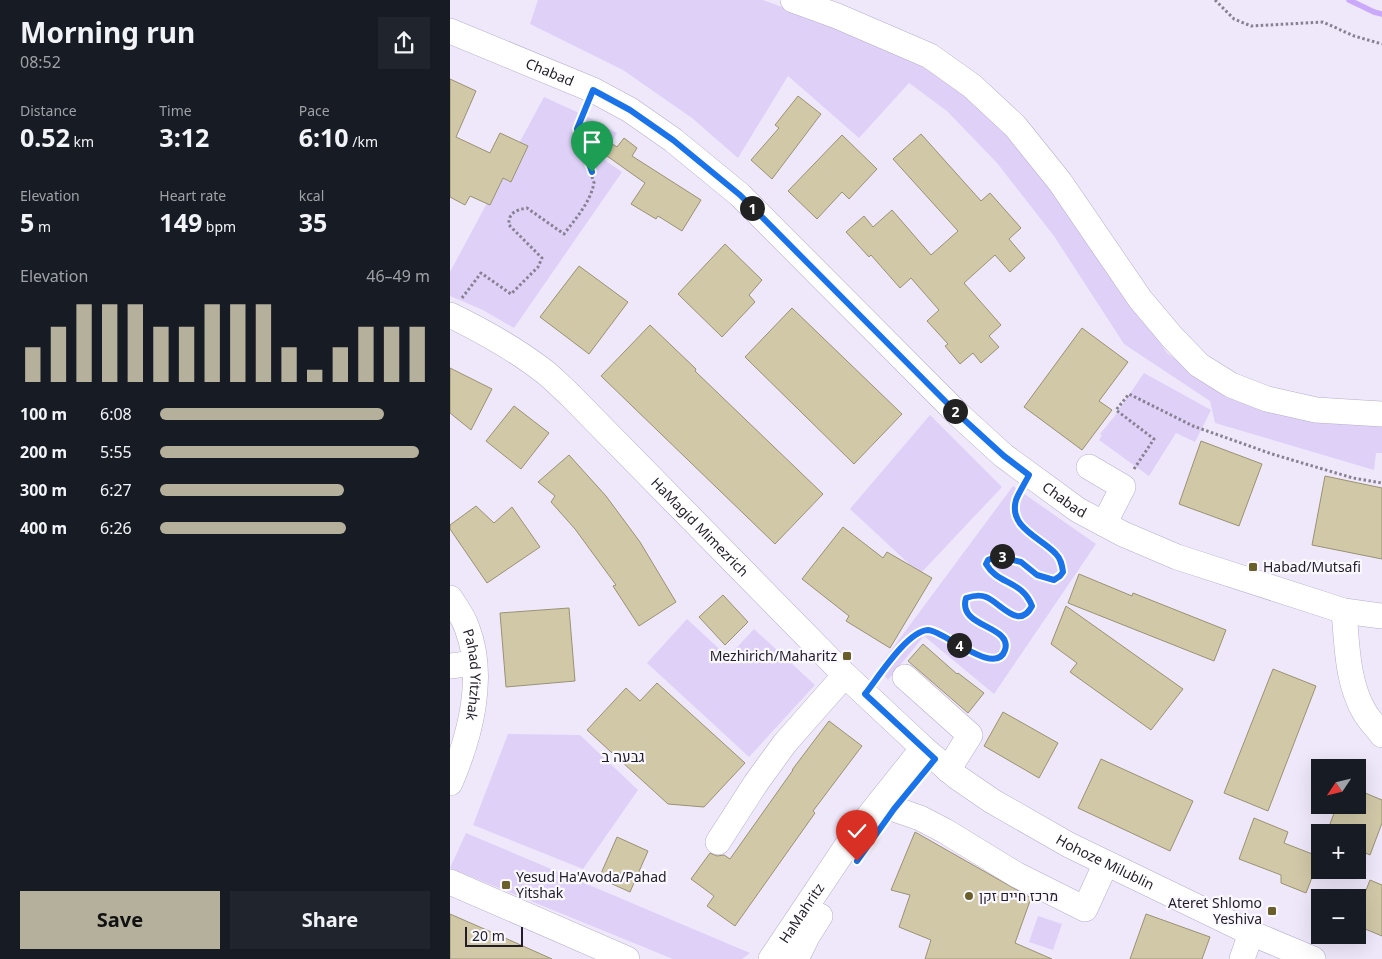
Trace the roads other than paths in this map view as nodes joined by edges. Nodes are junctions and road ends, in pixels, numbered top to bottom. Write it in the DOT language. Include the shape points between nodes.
graph roads {
  1 [pos="793,0"];
  2 [pos="450,31"];
  3 [pos="456,307"];
  4 [pos="1382,414"];
  5 [pos="1089,467"];
  6 [pos="1104,524"];
  7 [pos="450,598"];
  8 [pos="1344,611"];
  9 [pos="1382,616"];
  10 [pos="474,663"];
  11 [pos="450,666"];
  12 [pos="896,671"];
  13 [pos="845,675"];
  14 [pos="1382,735"];
  15 [pos="935,759"];
  16 [pos="450,783"];
  17 [pos="894,809"];
  18 [pos="718,842"];
  19 [pos="1106,863"];
  20 [pos="450,882"];
  21 [pos="1251,933"];
  22 [pos="627,959"];
  23 [pos="771,959"];
  24 [pos="796,959"];
  25 [pos="1242,959"];
  26 [pos="1313,959"];
  1 -- 4 [label="street" via="930,56 972,86 1015,126 1060,182 1140,299 1199,365 1231,385 1267,399 1316,410"];
  2 -- 6 [label="street, Chabad" via="593,90 659,130 740,195 1004,456 1078,510"];
  3 -- 13 [label="street, HaMagid Mimezrich" via="478,329 542,370 570,395"];
  5 -- 6 [label="street" via="1123,487"];
  6 -- 8 [label="street, Chabad" via="1178,557"];
  7 -- 10 [label="street, Pahad Yitzhak" via="467,628"];
  8 -- 9 [label="street, Chabad"];
  8 -- 14 [label="street" via="1348,664 1354,687 1365,713"];
  10 -- 11 [label="street"];
  10 -- 16 [label="street, Pahad Yitzhak" via="470,723"];
  12 -- 15 [label="street" via="970,735"];
  13 -- 15 [label="street, HaMagid Mimezrich"];
  13 -- 18 [label="street" via="784,743"];
  15 -- 17 [label="street, HaMahritz"];
  15 -- 19 [label="street, Hohoze Milublin" via="992,801"];
  15 -- 23 [label="street, HaMahritz" via="856,832"];
  17 -- 19 [label="street" via="946,831 1016,874 1085,909"];
  17 -- 24 [label="street, HaMahritz" via="808,934"];
  19 -- 21 [label="street, Hohoze Milublin"];
  20 -- 22 [label="street"];
  21 -- 25 [label="street"];
  21 -- 26 [label="street, Hohoze Milublin"];
}
